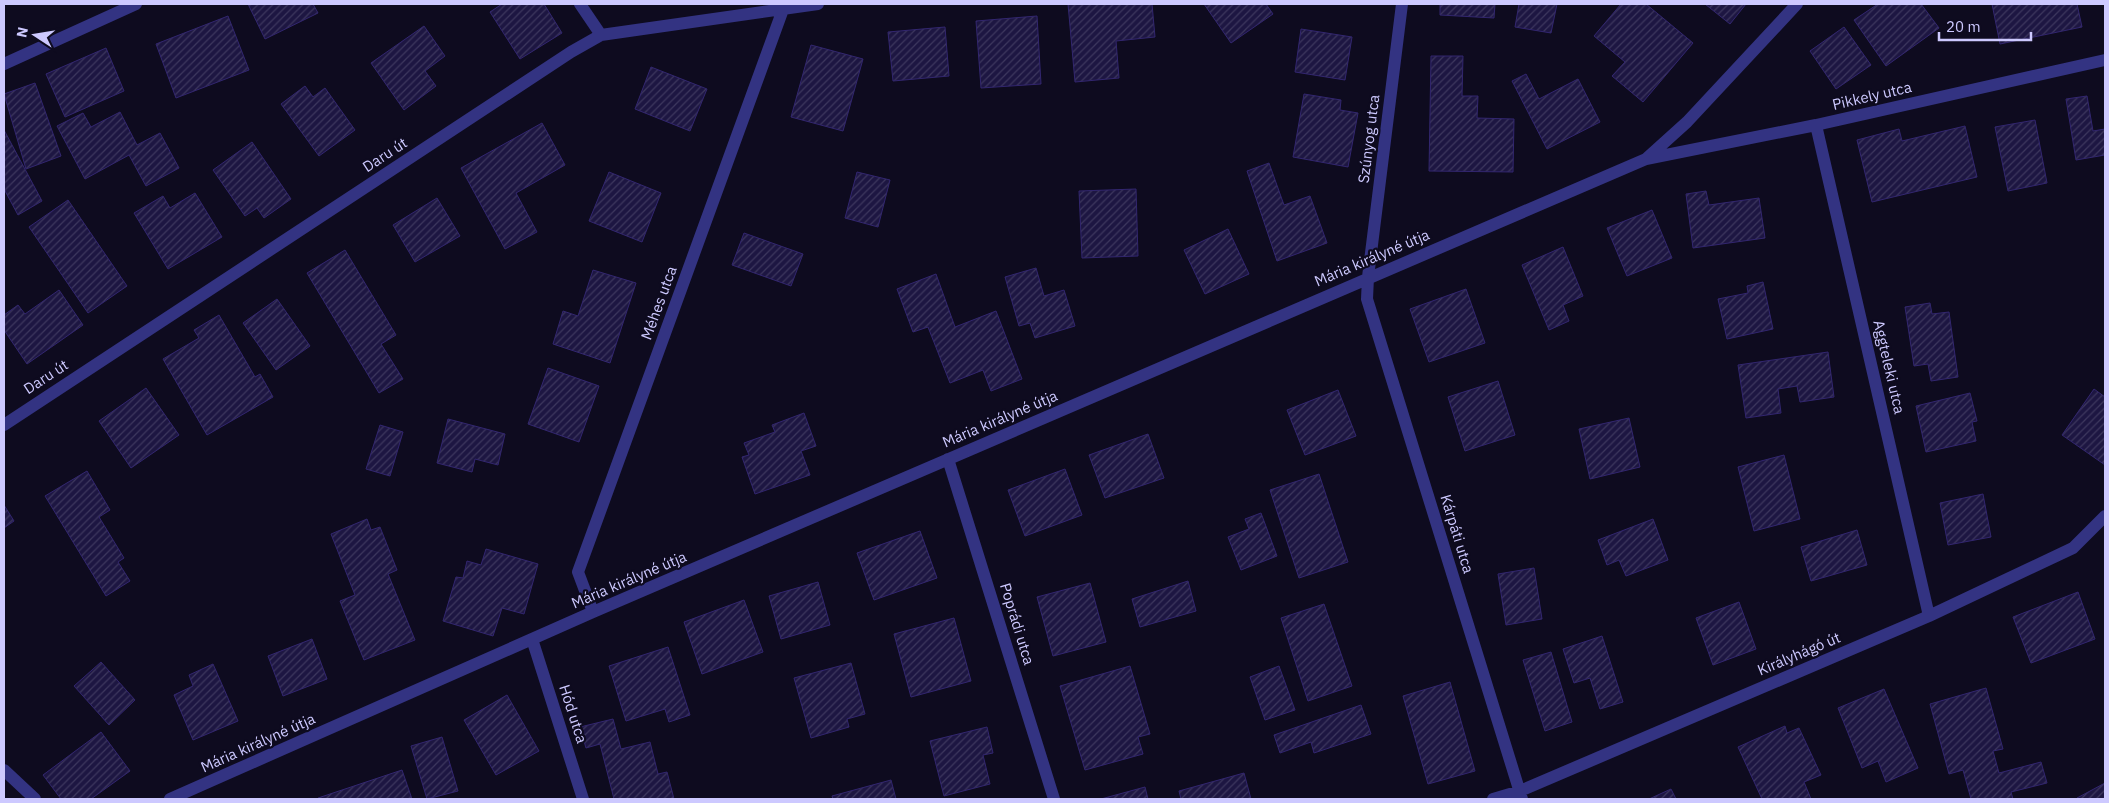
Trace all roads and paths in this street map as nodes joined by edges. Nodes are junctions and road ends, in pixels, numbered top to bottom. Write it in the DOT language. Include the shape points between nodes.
graph roads {
  1 [pos="136,4"];
  2 [pos="580,4"];
  3 [pos="818,4"];
  4 [pos="1402,4"];
  5 [pos="1797,4"];
  6 [pos="784,6"];
  7 [pos="600,35"];
  8 [pos="2105,60"];
  9 [pos="4,64"];
  10 [pos="1816,125"];
  11 [pos="1646,159"];
  12 [pos="1368,277"];
  13 [pos="4,424"];
  14 [pos="948,459"];
  15 [pos="2105,516"];
  16 [pos="593,612"];
  17 [pos="1929,616"];
  18 [pos="532,639"];
  19 [pos="4,770"];
  20 [pos="1521,795"];
  21 [pos="35,799"];
  22 [pos="170,799"];
  23 [pos="583,799"];
  24 [pos="1054,799"];
  25 [pos="1493,799"];
  1 -- 9 [label="street"];
  2 -- 7 [label="street"];
  3 -- 6 [label="street, Daru út"];
  4 -- 12 [label="street, Szúnyog utca"];
  5 -- 11 [label="street, Mária királyné útja" via="1687,122"];
  6 -- 7 [label="street, Daru út"];
  6 -- 16 [label="street, Méhes utca" via="578,572"];
  7 -- 13 [label="street, Daru út"];
  8 -- 10 [label="street, Pikkely utca"];
  10 -- 11 [label="street, Pikkely utca"];
  10 -- 17 [label="street, Aggteleki utca"];
  11 -- 12 [label="street, Mária királyné útja"];
  12 -- 14 [label="street, Mária királyné útja"];
  12 -- 20 [label="street, Kárpáti utca" via="1367,299"];
  14 -- 16 [label="street, Mária királyné útja"];
  14 -- 24 [label="street, Poprádi utca"];
  15 -- 17 [label="street, Királyhágó út" via="2073,548"];
  16 -- 18 [label="street, Mária királyné útja"];
  17 -- 20 [label="street, Királyhágó út"];
  18 -- 22 [label="street, Mária királyné útja"];
  18 -- 23 [label="street, Hód utca"];
  19 -- 21 [label="street"];
  20 -- 25 [label="street, Királyhágó út"];
}
